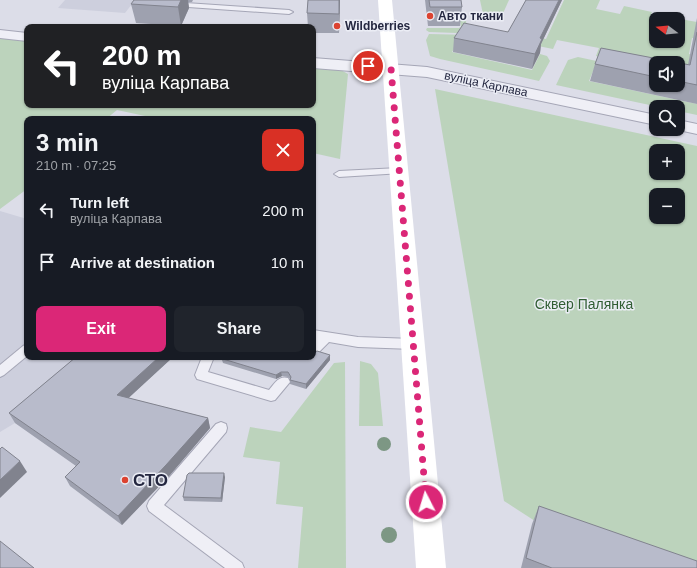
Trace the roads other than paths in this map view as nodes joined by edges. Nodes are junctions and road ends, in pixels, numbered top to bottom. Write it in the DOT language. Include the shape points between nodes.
graph roads {
  1 [pos="385,0"];
  2 [pos="169,4"];
  3 [pos="289,12"];
  4 [pos="0,34"];
  5 [pos="24,37"];
  6 [pos="316,63"];
  7 [pos="391,68"];
  8 [pos="649,119"];
  9 [pos="685,126"];
  10 [pos="697,129"];
  11 [pos="399,171"];
  12 [pos="339,174"];
  13 [pos="316,335"];
  14 [pos="326,337"];
  15 [pos="413,344"];
  16 [pos="316,348"];
  17 [pos="24,352"];
  18 [pos="207,360"];
  19 [pos="0,372"];
  20 [pos="284,382"];
  21 [pos="221,428"];
  22 [pos="232,566"];
  23 [pos="431,568"];
  1 -- 7 [label="main road"];
  2 -- 3 [label="lane"];
  4 -- 5 [label="street"];
  6 -- 7 [label="street, вуліца Карпава"];
  7 -- 8 [label="street, вуліца Карпава" via="427,72"];
  7 -- 11 [label="main road"];
  9 -- 10 [label="street"];
  11 -- 12 [label="lane"];
  11 -- 15 [label="main road"];
  13 -- 14 [label="lane"];
  14 -- 15 [label="lane" via="358,342"];
  14 -- 16 [label="lane"];
  15 -- 23 [label="main road"];
  17 -- 19 [label="lane"];
  18 -- 20 [label="lane" via="201,375 271,396"];
  21 -- 22 [label="lane" via="154,506"];
}
